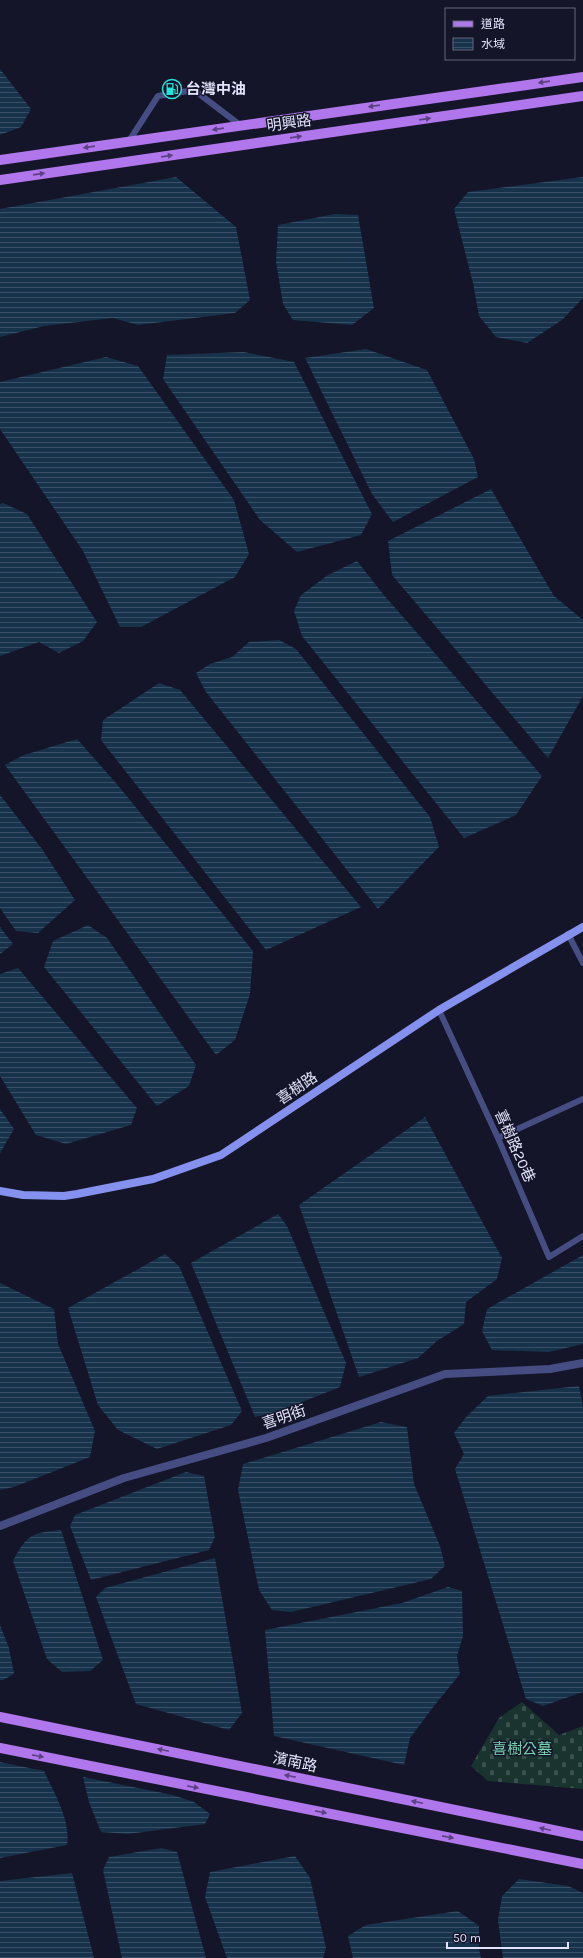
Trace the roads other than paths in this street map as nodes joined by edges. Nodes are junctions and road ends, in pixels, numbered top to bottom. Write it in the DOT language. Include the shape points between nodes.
graph roads {
  1 [pos="583,77"];
  2 [pos="583,96"];
  3 [pos="240,126"];
  4 [pos="129,141"];
  5 [pos="0,160"];
  6 [pos="0,180"];
  7 [pos="583,927"];
  8 [pos="568,934"];
  9 [pos="583,963"];
  10 [pos="439,1010"];
  11 [pos="583,1099"];
  12 [pos="498,1138"];
  13 [pos="0,1191"];
  14 [pos="583,1236"];
  15 [pos="583,1363"];
  16 [pos="0,1526"];
  17 [pos="0,1717"];
  18 [pos="0,1748"];
  19 [pos="583,1836"];
  20 [pos="583,1864"];
  1 -- 3 [label="main road, 明興路, one-way"];
  6 -- 2 [label="main road, 明興路, one-way"];
  3 -- 4 [label="main road, 明興路, one-way"];
  3 -- 4 [label="lane" via="194,90 158,96"];
  4 -- 5 [label="main road, 明興路, one-way"];
  7 -- 8 [label="street, 喜樹路"];
  8 -- 9 [label="lane"];
  8 -- 10 [label="street, 喜樹路"];
  10 -- 12 [label="lane, 喜樹路20巷"];
  10 -- 13 [label="street, 喜樹路" via="221,1155 153,1179 77,1194 29,1195"];
  11 -- 12 [label="lane"];
  12 -- 14 [label="lane, 喜樹路20巷" via="549,1256"];
  15 -- 16 [label="street, 喜明街" via="550,1369 444,1374 266,1438 124,1478"];
  19 -- 17 [label="main road, 濱南路, one-way"];
  18 -- 20 [label="main road, one-way"];
}
